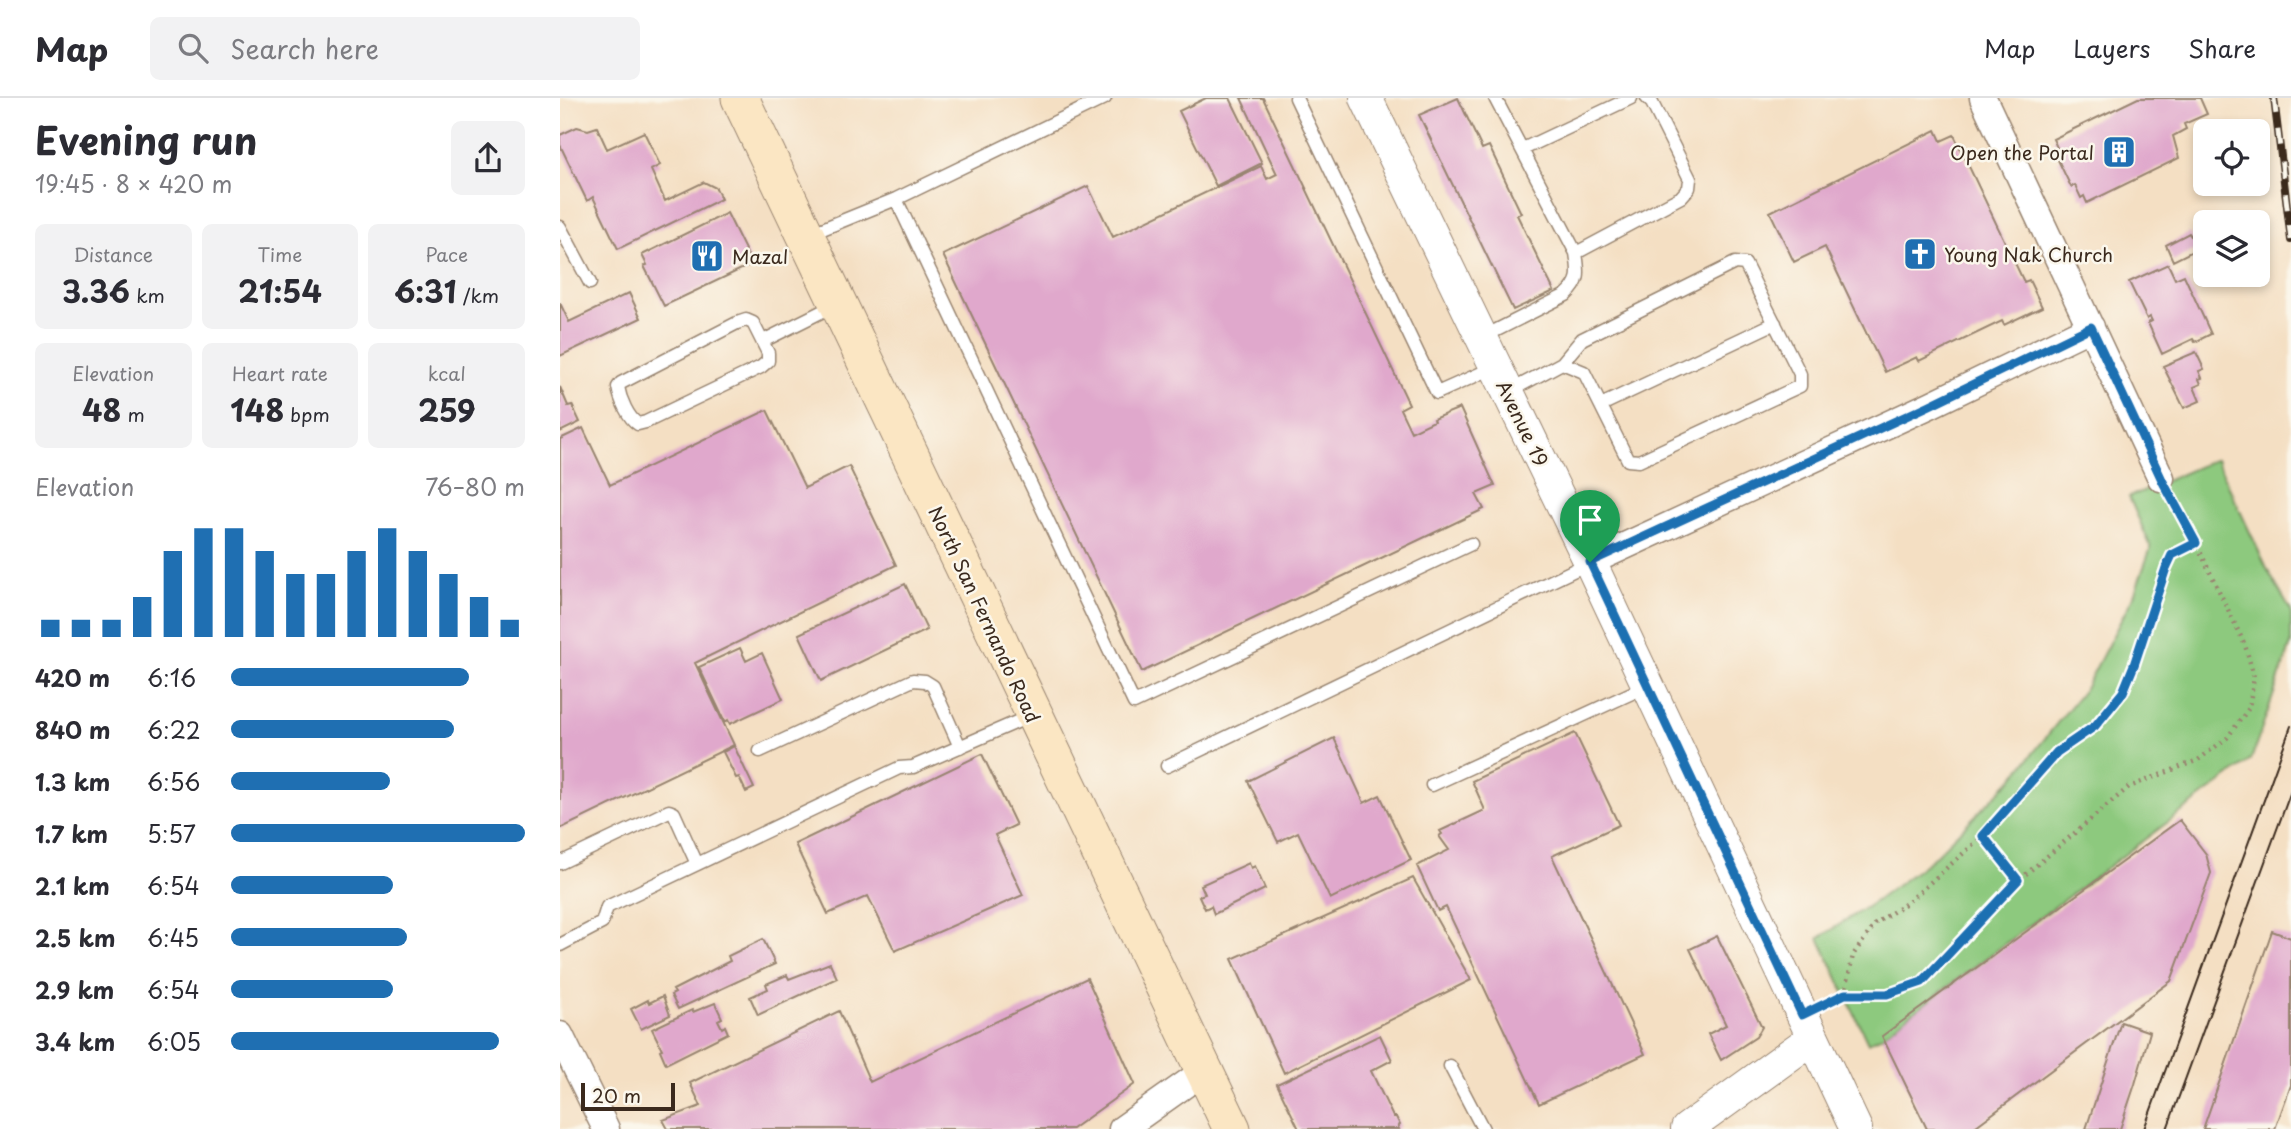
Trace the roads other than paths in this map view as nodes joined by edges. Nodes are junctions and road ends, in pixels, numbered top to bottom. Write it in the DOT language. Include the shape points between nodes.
graph roads {
  1 [pos="740,98"];
  2 [pos="1105,98"];
  3 [pos="1296,98"];
  4 [pos="1366,98"];
  5 [pos="1495,98"];
  6 [pos="1631,98"];
  7 [pos="1647,98"];
  8 [pos="1983,98"];
  9 [pos="1523,149"];
  10 [pos="896,199"];
  11 [pos="560,227"];
  12 [pos="807,236"];
  13 [pos="1576,253"];
  14 [pos="590,283"];
  15 [pos="839,304"];
  16 [pos="1775,323"];
  17 [pos="2091,327"];
  18 [pos="1482,338"];
  19 [pos="763,341"];
  20 [pos="1562,363"];
  21 [pos="1502,380"];
  22 [pos="1601,405"];
  23 [pos="2161,478"];
  24 [pos="1471,544"];
  25 [pos="1590,562"];
  26 [pos="1647,685"];
  27 [pos="1033,715"];
  28 [pos="960,747"];
  29 [pos="760,751"];
  30 [pos="1167,766"];
  31 [pos="1432,785"];
  32 [pos="560,863"];
  33 [pos="697,864"];
  34 [pos="560,945"];
  35 [pos="1807,1026"];
  36 [pos="560,1035"];
  37 [pos="1450,1066"];
  38 [pos="1204,1071"];
  39 [pos="606,1129"];
  40 [pos="1122,1129"];
  41 [pos="1232,1129"];
  42 [pos="1483,1129"];
  43 [pos="1687,1129"];
  44 [pos="1856,1129"];
  1 -- 12 [label="main road, North San Fernando Road"];
  2 -- 10 [label="lane"];
  3 -- 21 [label="lane" via="1437,393"];
  4 -- 18 [label="street, Avenue 19"];
  5 -- 9 [label="lane"];
  6 -- 9 [label="lane"];
  7 -- 13 [label="lane" via="1689,179 1689,188 1681,197"];
  8 -- 17 [label="street"];
  9 -- 13 [label="lane"];
  10 -- 12 [label="lane"];
  10 -- 24 [label="lane" via="1134,703"];
  11 -- 14 [label="lane"];
  12 -- 15 [label="main road, North San Fernando Road"];
  13 -- 18 [label="lane" via="1576,285 1566,295"];
  15 -- 19 [label="lane"];
  15 -- 27 [label="main road, North San Fernando Road"];
  16 -- 20 [label="lane" via="1745,264 1735,263 1582,339"];
  16 -- 22 [label="lane"];
  16 -- 22 [label="lane" via="1800,374 1800,386 1639,461 1628,460"];
  17 -- 23 [label="street"];
  17 -- 25 [label="street"];
  18 -- 21 [label="street, Avenue 19"];
  19 -- 19 [label="lane" via="753,323 746,320 621,383 619,393 632,421 646,422 761,367 768,361"];
  20 -- 21 [label="lane"];
  20 -- 22 [label="lane" via="1584,372"];
  21 -- 25 [label="street, Avenue 19"];
  25 -- 26 [label="street, Avenue 19"];
  25 -- 30 [label="lane"];
  26 -- 31 [label="lane"];
  26 -- 35 [label="street, Avenue 19"];
  27 -- 28 [label="lane"];
  27 -- 38 [label="main road, North San Fernando Road"];
  28 -- 29 [label="lane" via="933,686 913,680"];
  28 -- 33 [label="lane" via="913,767 899,768"];
  32 -- 33 [label="lane" via="668,811 674,813"];
  33 -- 34 [label="lane" via="607,907 602,923"];
  35 -- 43 [label="street"];
  35 -- 44 [label="street, Avenue 19"];
  36 -- 39 [label="street"];
  37 -- 42 [label="lane"];
  38 -- 40 [label="street"];
  38 -- 41 [label="main road, North San Fernando Road"];
}
